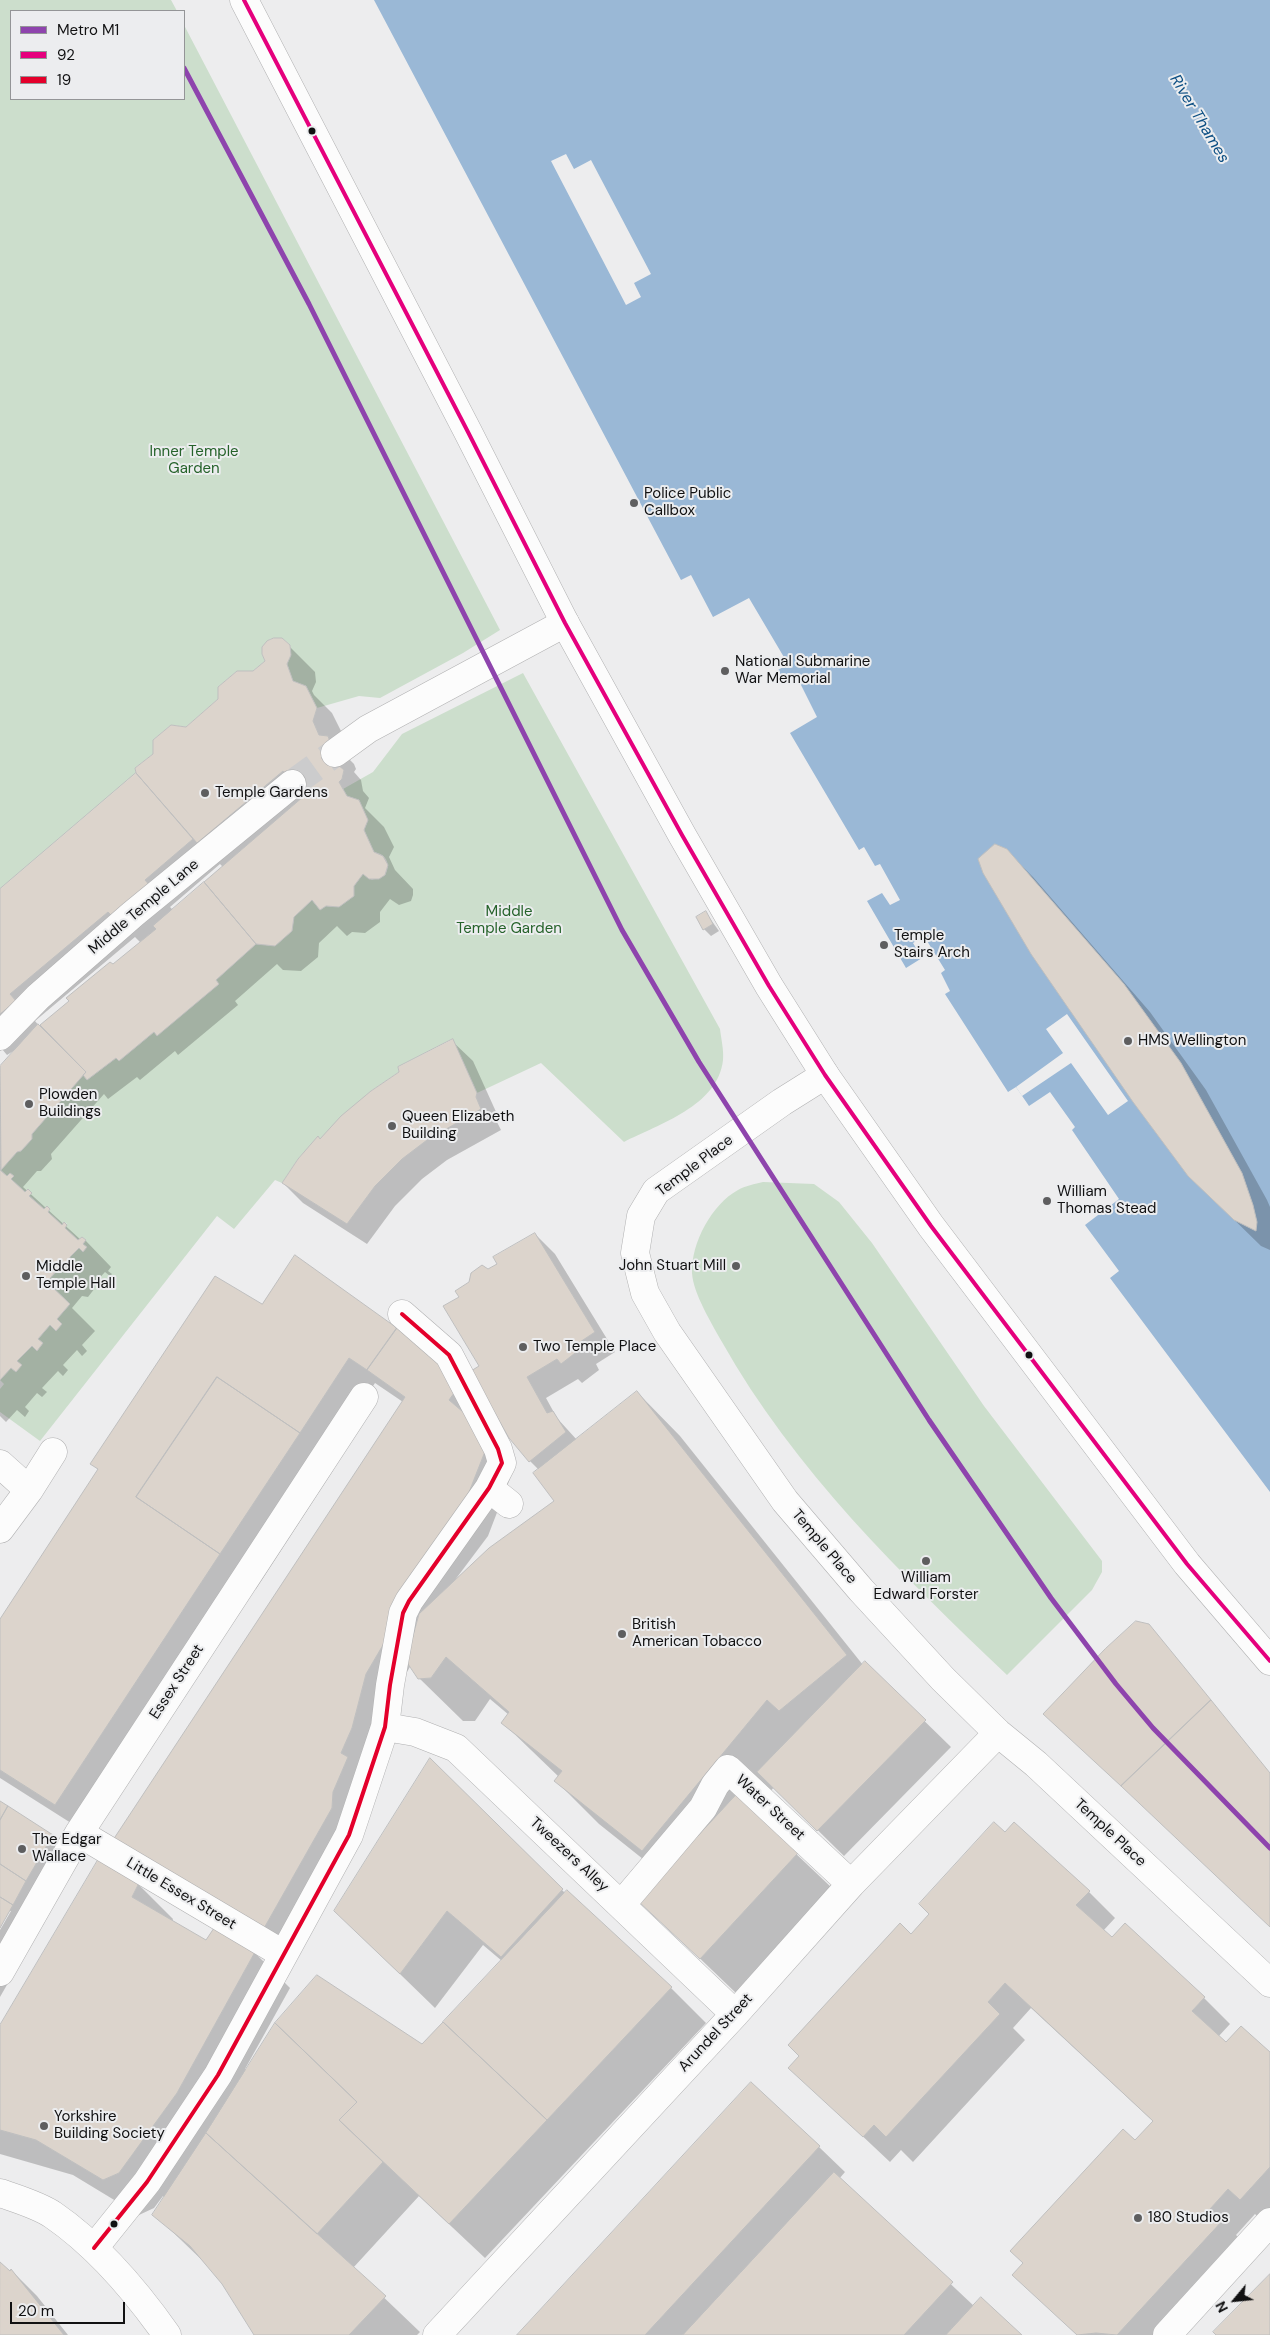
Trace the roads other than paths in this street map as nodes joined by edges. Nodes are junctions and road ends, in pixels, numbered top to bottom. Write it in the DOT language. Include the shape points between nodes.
graph roads {
  1 [pos="244,0"];
  2 [pos="565,623"];
  3 [pos="335,753"];
  4 [pos="292,784"];
  5 [pos="0,1036"];
  6 [pos="825,1075"];
  7 [pos="402,1314"];
  8 [pos="364,1397"];
  9 [pos="53,1452"];
  10 [pos="0,1464"];
  11 [pos="29,1490"];
  12 [pos="0,1529"];
  13 [pos="1270,1661"];
  14 [pos="385,1727"];
  15 [pos="998,1733"];
  16 [pos="79,1833"];
  17 [pos="851,1884"];
  18 [pos="621,1905"];
  19 [pos="282,1954"];
  20 [pos="0,1972"];
  21 [pos="1270,1983"];
  22 [pos="735,2014"];
  23 [pos="0,2193"];
  24 [pos="1270,2222"];
  25 [pos="94,2248"];
  26 [pos="168,2335"];
  27 [pos="437,2335"];
  28 [pos="1167,2335"];
  1 -- 2 [label="street"];
  2 -- 3 [label="street" via="368,729"];
  2 -- 6 [label="street" via="682,835 769,986"];
  4 -- 5 [label="street, Middle Temple Lane" via="133,914 38,997"];
  6 -- 13 [label="street" via="1024,1351 1187,1564"];
  6 -- 15 [label="street, Temple Place" via="656,1192 641,1216 635,1253 646,1293 667,1332 785,1501 861,1590"];
  7 -- 14 [label="street" via="450,1355 502,1463 499,1496 409,1601 403,1613"];
  8 -- 16 [label="street, Essex Street"];
  9 -- 11 [label="street"];
  10 -- 11 [label="street"];
  11 -- 12 [label="street"];
  14 -- 18 [label="street, Tweezers Alley" via="415,1732 456,1748"];
  14 -- 19 [label="street" via="349,1835"];
  15 -- 17 [label="street, Arundel Street"];
  15 -- 21 [label="street, Temple Place" via="1036,1764"];
  16 -- 19 [label="street, Little Essex Street"];
  16 -- 20 [label="street, Essex Street"];
  17 -- 18 [label="street, Water Street" via="728,1769 703,1808"];
  17 -- 22 [label="street, Arundel Street"];
  18 -- 22 [label="street, Tweezers Alley"];
  19 -- 25 [label="street" via="218,2075 147,2182"];
  22 -- 27 [label="street, Arundel Street"];
  23 -- 25 [label="street" via="52,2214"];
  24 -- 28 [label="street"];
  25 -- 26 [label="street" via="147,2306"];
}
